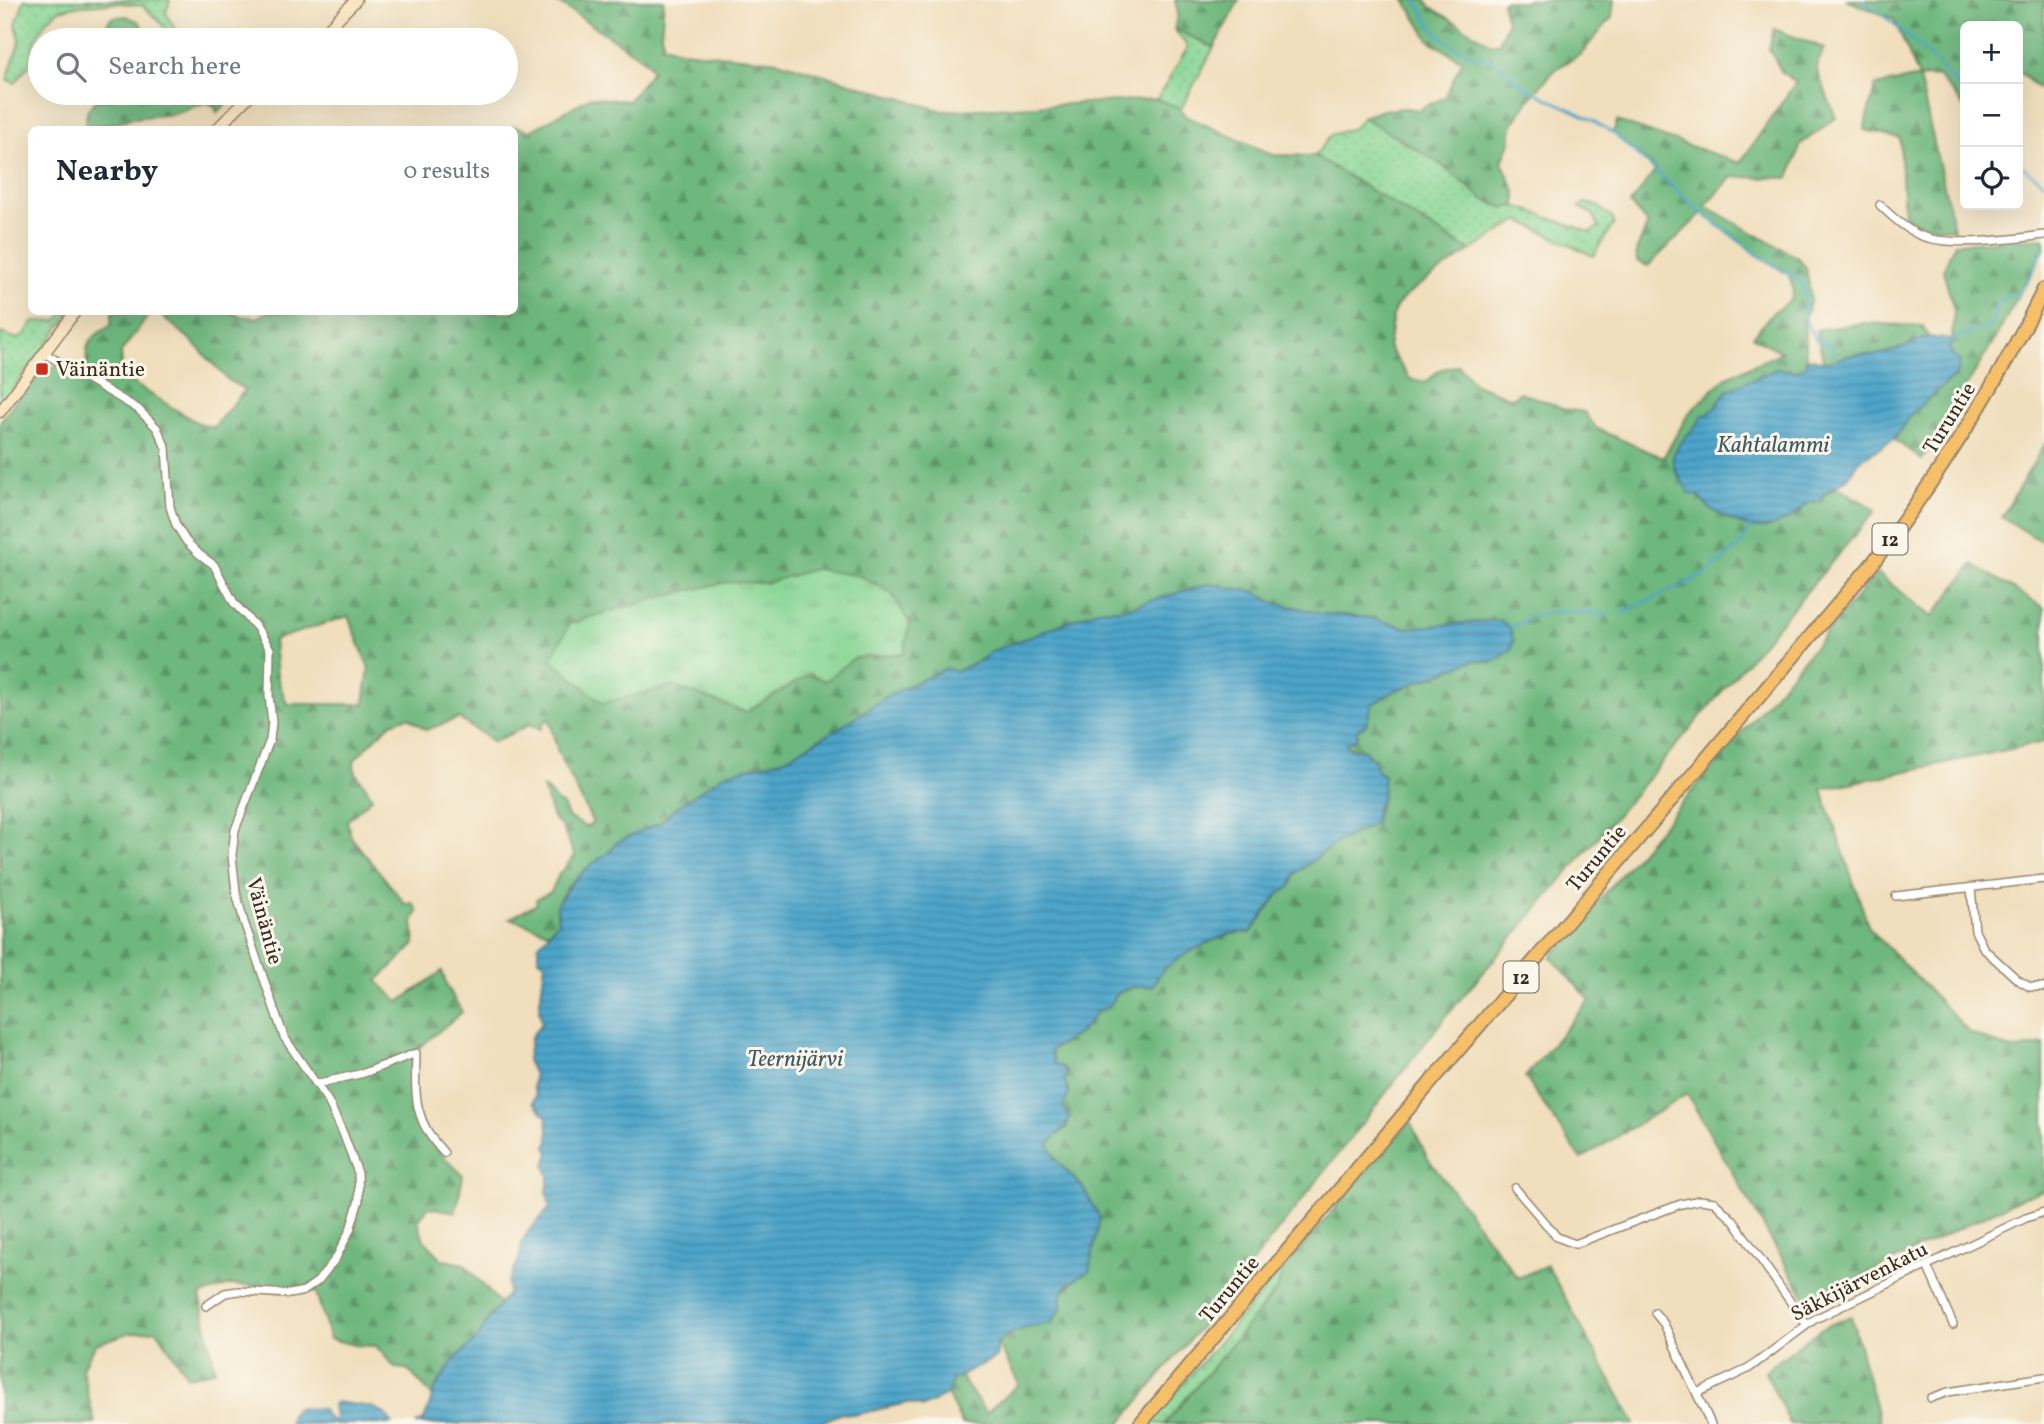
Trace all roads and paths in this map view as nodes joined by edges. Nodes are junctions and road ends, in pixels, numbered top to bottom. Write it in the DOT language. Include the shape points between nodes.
graph roads {
  1 [pos="356,0"];
  2 [pos="329,28"];
  3 [pos="241,105"];
  4 [pos="220,126"];
  5 [pos="1880,205"];
  6 [pos="2044,235"];
  7 [pos="2044,289"];
  8 [pos="73,315"];
  9 [pos="44,353"];
  10 [pos="0,412"];
  11 [pos="2044,879"];
  12 [pos="1971,888"];
  13 [pos="1896,896"];
  14 [pos="2044,987"];
  15 [pos="316,1084"];
  16 [pos="444,1153"];
  17 [pos="1515,1188"];
  18 [pos="2044,1212"];
  19 [pos="1927,1266"];
  20 [pos="206,1306"];
  21 [pos="1655,1312"];
  22 [pos="1807,1324"];
  23 [pos="1953,1324"];
  24 [pos="2044,1377"];
  25 [pos="1697,1393"];
  26 [pos="1931,1398"];
  27 [pos="1140,1424"];
  28 [pos="1711,1424"];
  1 -- 2 [label="street"];
  3 -- 4 [label="street"];
  5 -- 6 [label="street" via="1926,237 1982,241"];
  7 -- 27 [label="highway, Turuntie / 12" via="1969,425 1871,564"];
  8 -- 9 [label="street"];
  9 -- 10 [label="street"];
  9 -- 15 [label="street, Väinäntie" via="138,409 157,428 166,448 170,507 176,525 186,541 214,565 234,603 270,649 270,740 241,811 232,855 244,922 284,1037"];
  11 -- 12 [label="street"];
  12 -- 13 [label="street"];
  12 -- 14 [label="street" via="1975,931 1984,949 2030,988"];
  15 -- 16 [label="street" via="364,1073 416,1053 417,1106 424,1130"];
  15 -- 20 [label="street, Väinäntie" via="328,1101 358,1172 359,1200 345,1239 327,1271 304,1291 238,1291 225,1293"];
  17 -- 22 [label="street" via="1557,1237 1575,1244 1681,1205 1714,1202"];
  18 -- 19 [label="street, Säkkijärvenkatu"];
  19 -- 22 [label="street, Säkkijärvenkatu"];
  19 -- 23 [label="street"];
  21 -- 25 [label="street"];
  22 -- 25 [label="street, Säkkijärvenkatu" via="1748,1369"];
  24 -- 26 [label="street"];
  25 -- 28 [label="street"];
}
